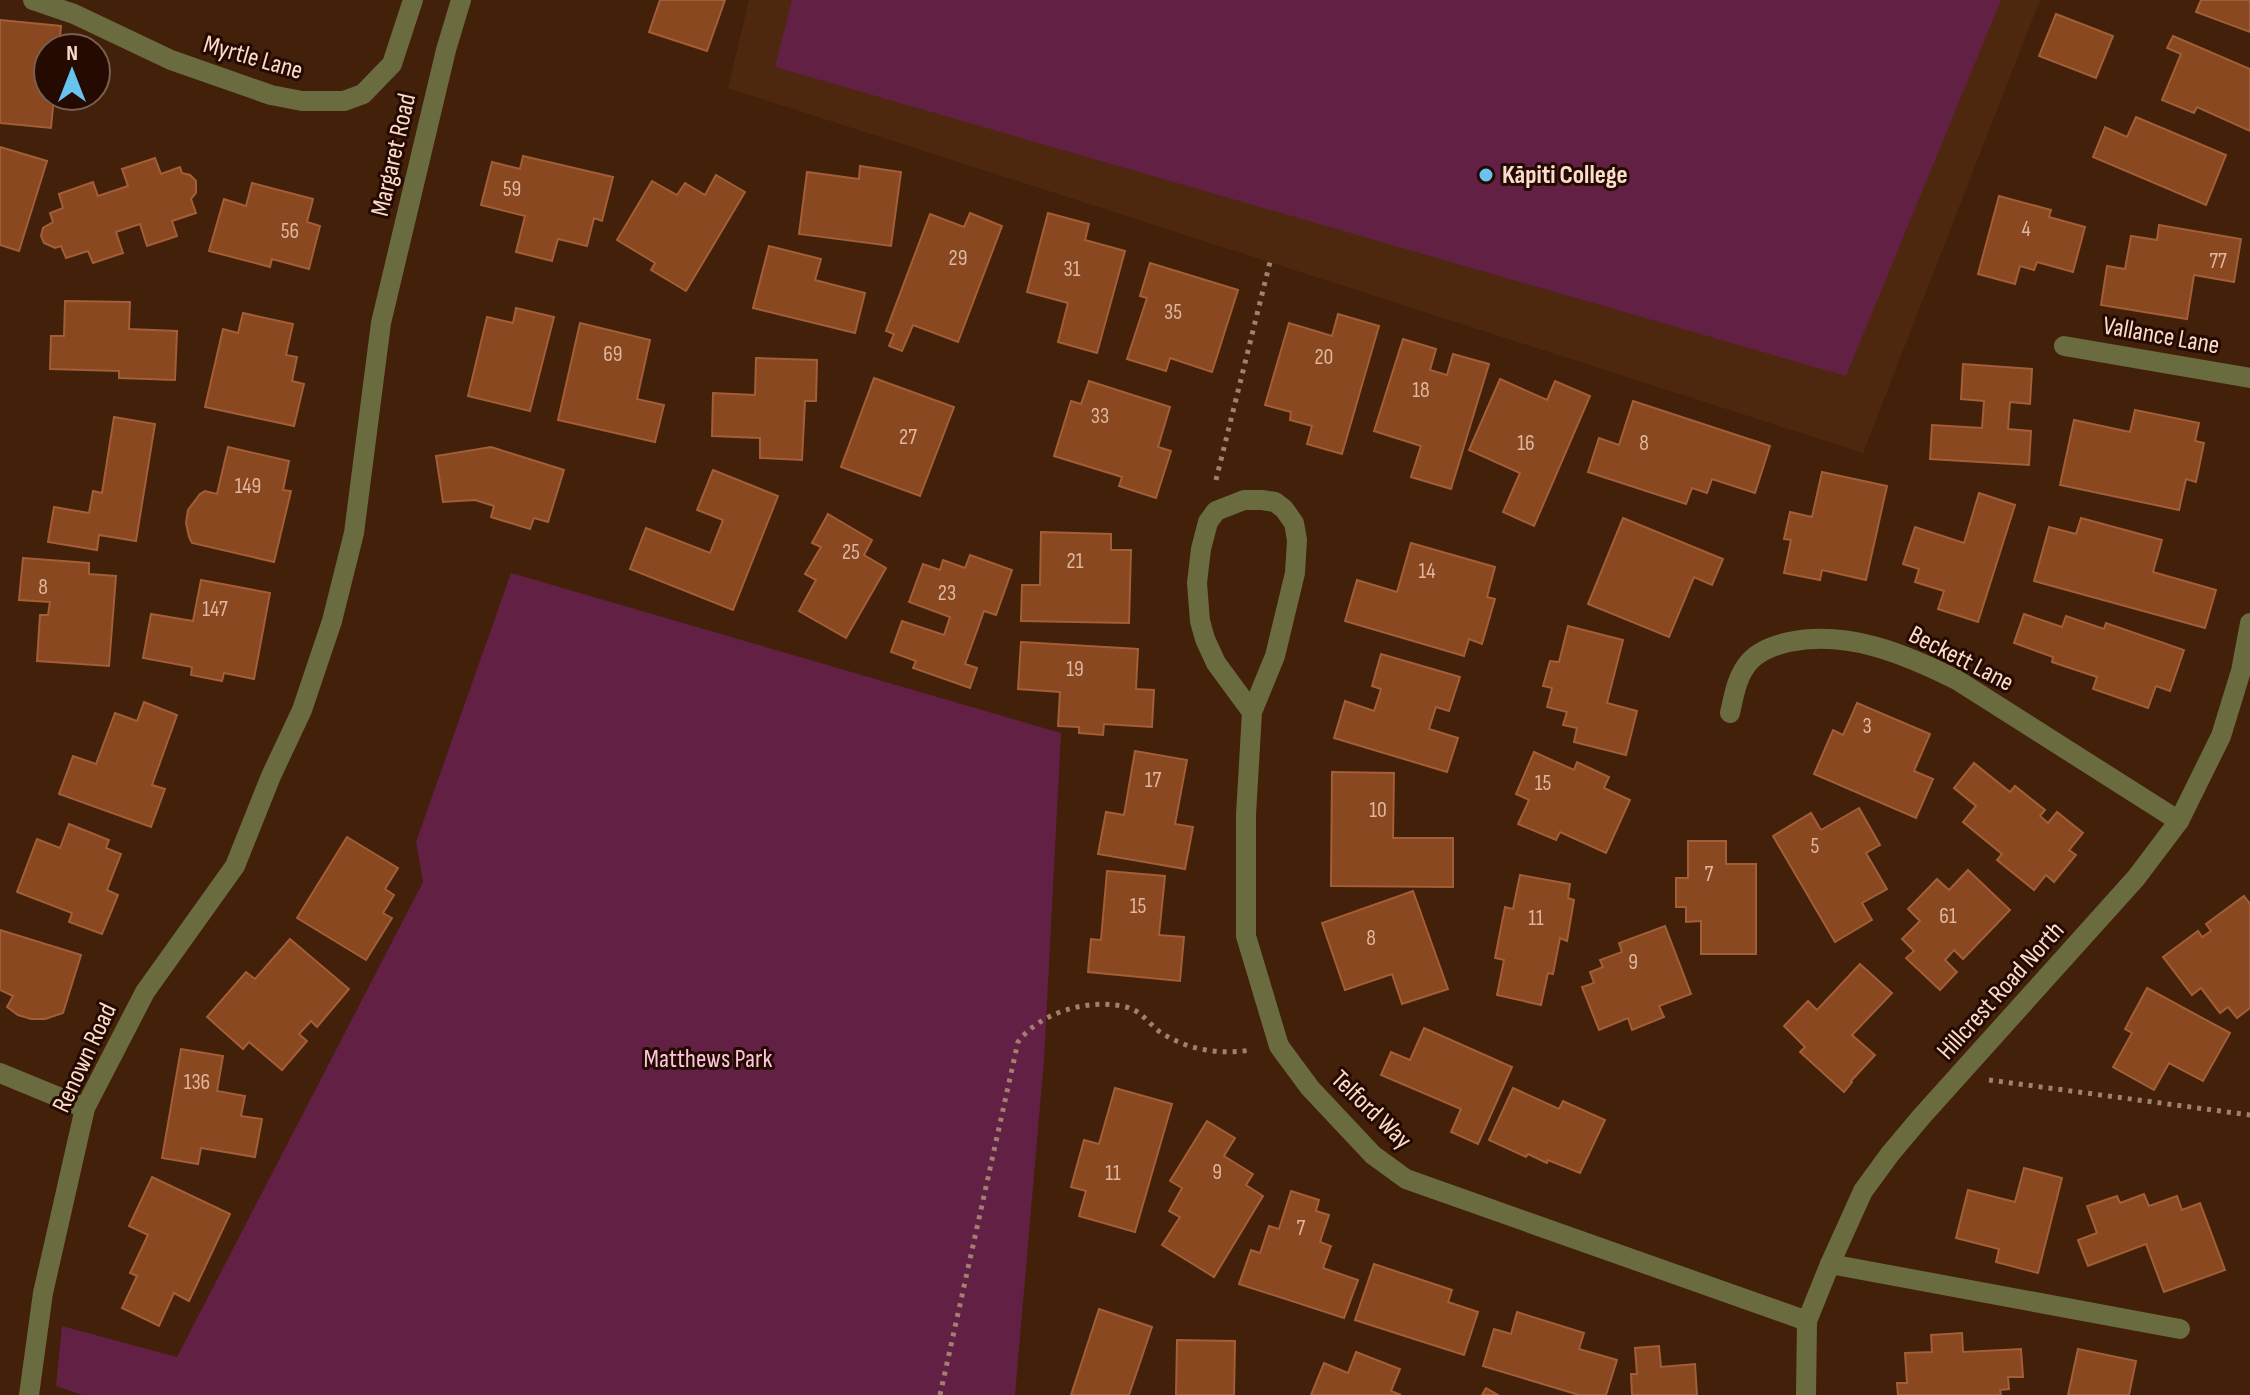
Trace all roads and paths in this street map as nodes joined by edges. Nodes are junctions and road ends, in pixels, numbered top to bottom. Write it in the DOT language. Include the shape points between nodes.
graph roads {
  1 [pos="33,0"];
  2 [pos="413,0"];
  3 [pos="461,0"];
  4 [pos="1270,262"];
  5 [pos="2064,346"];
  6 [pos="2250,378"];
  7 [pos="1216,481"];
  8 [pos="2250,623"];
  9 [pos="1252,712"];
  10 [pos="1730,713"];
  11 [pos="271,776"];
  12 [pos="2179,821"];
  13 [pos="1279,1046"];
  14 [pos="0,1073"];
  15 [pos="1960,1076"];
  16 [pos="85,1108"];
  17 [pos="2250,1115"];
  18 [pos="1830,1264"];
  19 [pos="1807,1321"];
  20 [pos="2180,1329"];
  21 [pos="29,1395"];
  22 [pos="940,1395"];
  23 [pos="1806,1395"];
  1 -- 2 [label="street, Myrtle Lane" via="171,60 271,95 344,101 363,94 392,64"];
  3 -- 11 [label="street, Margaret Road" via="381,323 347,566 302,710"];
  4 -- 7 [label="path"];
  5 -- 6 [label="street, Vallance Lane"];
  8 -- 12 [label="street, Hillcrest Road North" via="2221,736"];
  9 -- 9 [label="street, Telford Way" via="1275,656 1295,573 1297,540 1284,509 1262,500 1244,500 1216,511 1208,522 1197,583 1205,639"];
  9 -- 13 [label="street, Telford Way" via="1246,936"];
  10 -- 12 [label="street, Beckett Lane" via="1738,679 1750,660 1770,647 1824,639 1874,646 1957,680"];
  11 -- 16 [label="street, Renown Road" via="235,866 145,992"];
  12 -- 15 [label="street, Hillcrest Road North" via="2136,878"];
  13 -- 19 [label="street, Telford Way" via="1373,1155 1406,1179"];
  13 -- 22 [label="path" via="1240,1052 1201,1049 1159,1031 1143,1014 1103,1005 1074,1007 1027,1030 1018,1042"];
  14 -- 16 [label="street"];
  15 -- 17 [label="path"];
  15 -- 18 [label="street, Hillcrest Road North" via="1863,1191"];
  16 -- 21 [label="street, Renown Road" via="43,1293"];
  18 -- 19 [label="street, Hillcrest Road North"];
  18 -- 20 [label="street"];
  19 -- 23 [label="street, Hillcrest Road North"];
}
